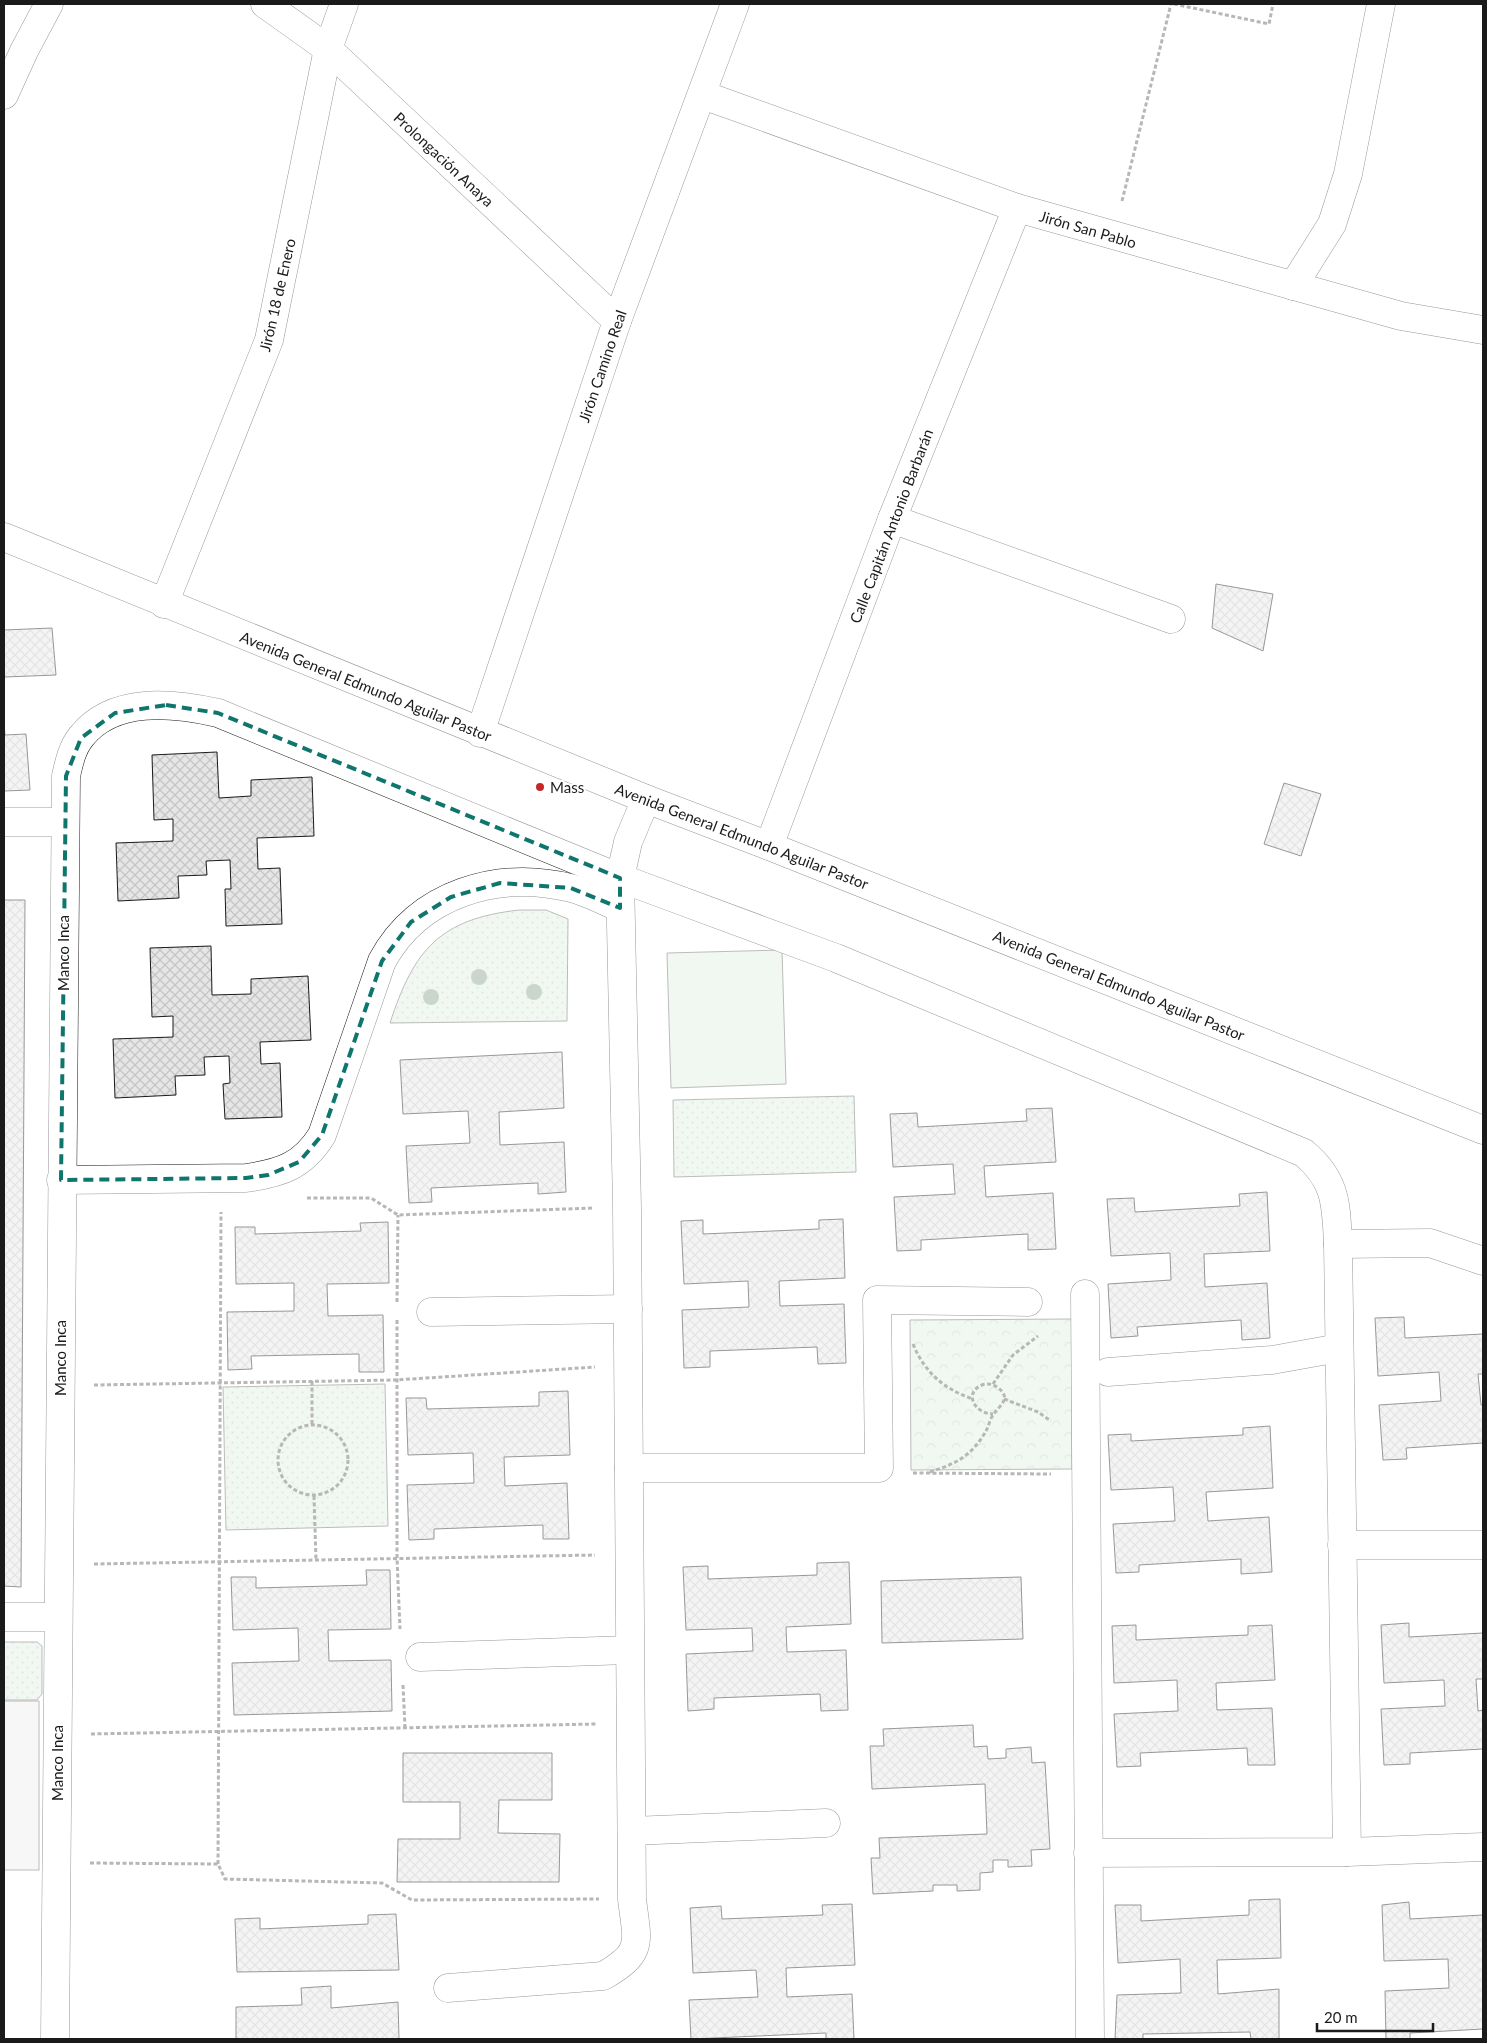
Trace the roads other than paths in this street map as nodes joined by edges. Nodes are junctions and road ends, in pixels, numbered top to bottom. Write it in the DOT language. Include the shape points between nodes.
graph roads {
  1 [pos="50,4"];
  2 [pos="265,4"];
  3 [pos="344,4"];
  4 [pos="735,4"];
  5 [pos="1381,4"];
  6 [pos="328,49"];
  7 [pos="4,95"];
  8 [pos="702,95"];
  9 [pos="1017,208"];
  10 [pos="1293,286"];
  11 [pos="617,321"];
  12 [pos="1483,330"];
  13 [pos="892,520"];
  14 [pos="4,537"];
  15 [pos="164,604"];
  16 [pos="1170,619"];
  17 [pos="480,733"];
  18 [pos="646,800"];
  19 [pos="4,822"];
  20 [pos="64,822"];
  21 [pos="769,846"];
  22 [pos="620,878"];
  23 [pos="620,908"];
  24 [pos="1483,1130"];
  25 [pos="61,1180"];
  26 [pos="1338,1244"];
  27 [pos="1483,1260"];
  28 [pos="1028,1302"];
  29 [pos="1085,1307"];
  30 [pos="628,1309"];
  31 [pos="431,1312"];
  32 [pos="1339,1348"];
  33 [pos="1108,1372"];
  34 [pos="629,1468"];
  35 [pos="1342,1545"];
  36 [pos="1483,1545"];
  37 [pos="4,1617"];
  38 [pos="58,1617"];
  39 [pos="629,1650"];
  40 [pos="420,1657"];
  41 [pos="826,1823"];
  42 [pos="632,1831"];
  43 [pos="1483,1847"];
  44 [pos="1347,1852"];
  45 [pos="1088,1853"];
  46 [pos="448,1988"];
  47 [pos="55,2039"];
  48 [pos="1090,2039"];
  1 -- 7 [label="street"];
  2 -- 6 [label="street, Prolongación Anaya"];
  3 -- 6 [label="street, Jirón 18 de Enero"];
  4 -- 8 [label="street, Jirón Camino Real"];
  5 -- 10 [label="street" via="1348,174 1332,224"];
  6 -- 11 [label="street, Prolongación Anaya"];
  6 -- 15 [label="street, Jirón 18 de Enero" via="269,340"];
  8 -- 9 [label="street, Jirón San Pablo"];
  8 -- 11 [label="street, Jirón Camino Real"];
  9 -- 10 [label="street, Jirón San Pablo"];
  9 -- 13 [label="street, Calle Capitán Antonio Barbarán"];
  10 -- 12 [label="street, Jirón San Pablo" via="1401,316"];
  11 -- 17 [label="street, Jirón Camino Real"];
  13 -- 16 [label="street"];
  13 -- 21 [label="street, Calle Capitán Antonio Barbarán"];
  14 -- 15 [label="street, Avenida General Edmundo Aguilar Pastor"];
  15 -- 17 [label="street, Avenida General Edmundo Aguilar Pastor"];
  17 -- 18 [label="street, Avenida General Edmundo Aguilar Pastor"];
  18 -- 21 [label="street, Avenida General Edmundo Aguilar Pastor"];
  18 -- 22 [label="street" via="628,842"];
  19 -- 20 [label="street"];
  20 -- 22 [label="street, Manco Inca" via="66,776 80,738 95,724 115,713 137,707 166,705 218,713"];
  20 -- 25 [label="street, Manco Inca"];
  21 -- 24 [label="street, Avenida General Edmundo Aguilar Pastor"];
  22 -- 23 [label="street"];
  22 -- 26 [label="street, Manco Inca" via="836,958 1304,1154 1327,1177 1335,1198"];
  23 -- 25 [label="street" via="571,888 528,882 476,888 432,905 393,941 382,961 322,1135 312,1151 299,1162 268,1175"];
  23 -- 30 [label="street"];
  25 -- 38 [label="street, Manco Inca"];
  26 -- 27 [label="street" via="1430,1243"];
  26 -- 32 [label="street, Manco Inca"];
  28 -- 34 [label="street" via="877,1300 880,1468"];
  29 -- 45 [label="street"];
  30 -- 31 [label="street"];
  30 -- 34 [label="street"];
  32 -- 33 [label="street" via="1272,1360"];
  32 -- 35 [label="street, Manco Inca"];
  34 -- 39 [label="street"];
  35 -- 36 [label="street"];
  35 -- 44 [label="street, Manco Inca"];
  37 -- 38 [label="street"];
  38 -- 47 [label="street, Manco Inca"];
  39 -- 40 [label="street"];
  39 -- 42 [label="street"];
  41 -- 42 [label="street"];
  42 -- 46 [label="street" via="632,1898 637,1941 634,1953 620,1966 603,1976"];
  43 -- 44 [label="street"];
  44 -- 45 [label="street"];
  45 -- 48 [label="street"];
}
